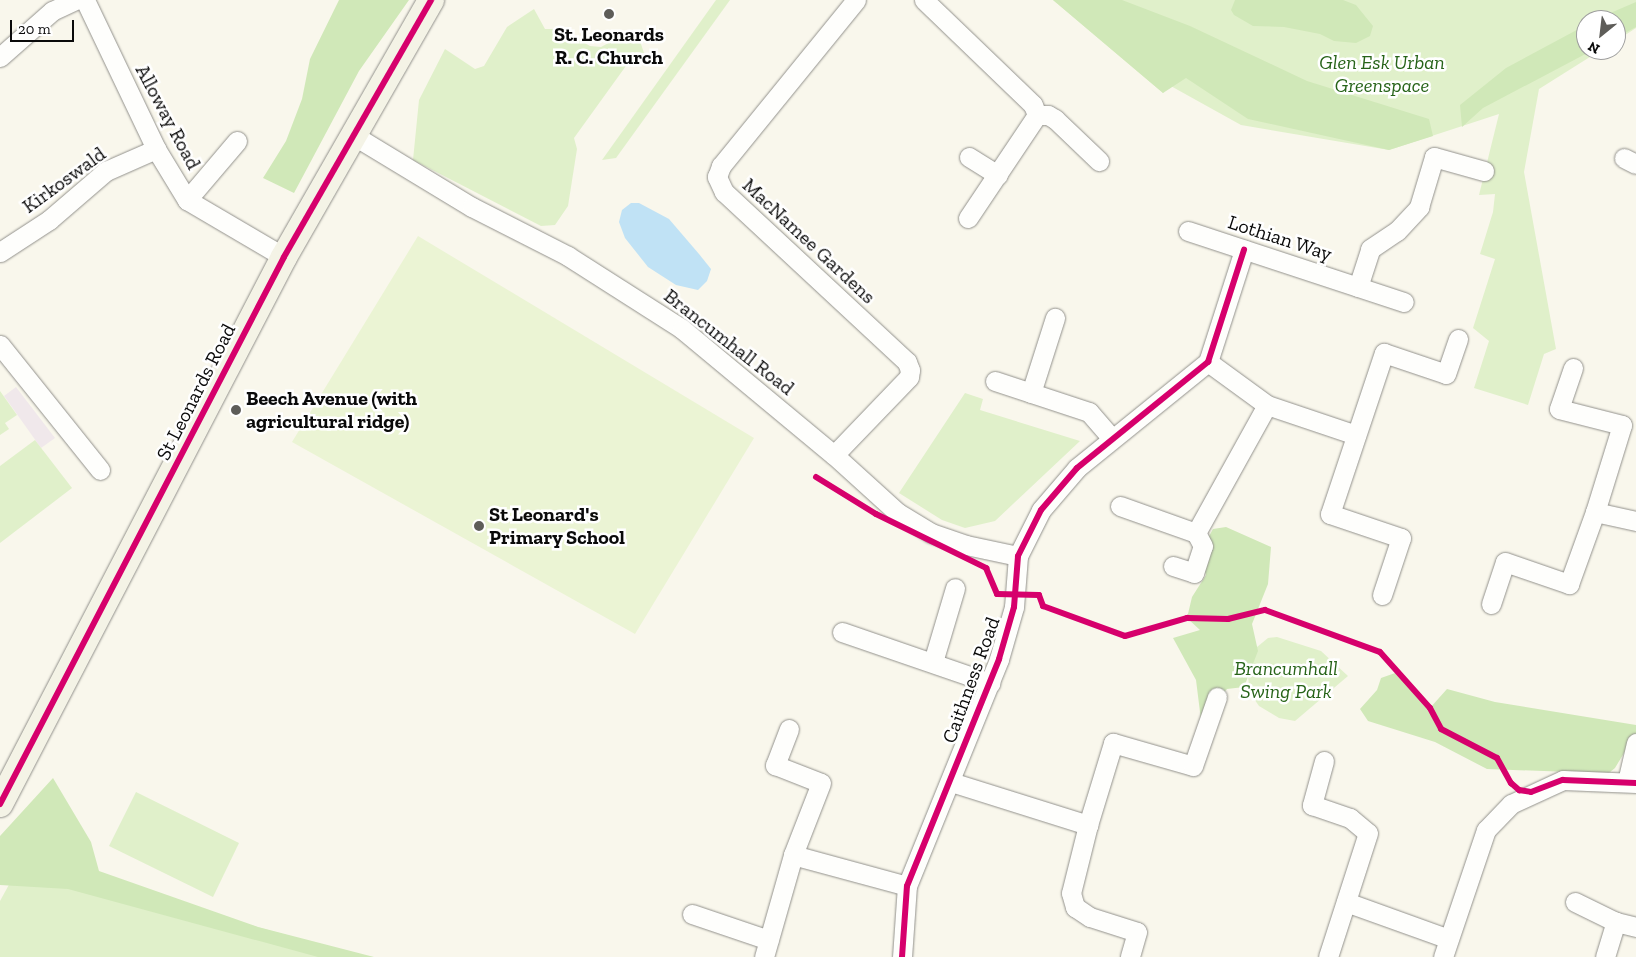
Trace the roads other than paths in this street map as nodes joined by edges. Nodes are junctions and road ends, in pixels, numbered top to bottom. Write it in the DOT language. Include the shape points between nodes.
graph roads {
  1 [pos="76,0"];
  2 [pos="85,0"];
  3 [pos="430,0"];
  4 [pos="856,0"];
  5 [pos="924,0"];
  6 [pos="0,57"];
  7 [pos="1037,116"];
  8 [pos="353,135"];
  9 [pos="237,141"];
  10 [pos="156,149"];
  11 [pos="969,157"];
  12 [pos="1099,161"];
  13 [pos="1484,171"];
  14 [pos="998,175"];
  15 [pos="187,200"];
  16 [pos="968,218"];
  17 [pos="1188,231"];
  18 [pos="1244,250"];
  19 [pos="0,252"];
  20 [pos="284,257"];
  21 [pos="1358,287"];
  22 [pos="1404,302"];
  23 [pos="1055,318"];
  24 [pos="1458,339"];
  25 [pos="0,345"];
  26 [pos="1208,362"];
  27 [pos="1573,368"];
  28 [pos="995,381"];
  29 [pos="1031,393"];
  30 [pos="1267,405"];
  31 [pos="1356,435"];
  32 [pos="1112,438"];
  33 [pos="834,455"];
  34 [pos="100,470"];
  35 [pos="1120,506"];
  36 [pos="1595,512"];
  37 [pos="1636,521"];
  38 [pos="1196,533"];
  39 [pos="1018,556"];
  40 [pos="1173,566"];
  41 [pos="955,588"];
  42 [pos="1382,595"];
  43 [pos="1490,604"];
  44 [pos="842,632"];
  45 [pos="933,662"];
  46 [pos="990,683"];
  47 [pos="1216,697"];
  48 [pos="789,729"];
  49 [pos="1636,743"];
  50 [pos="1324,761"];
  51 [pos="951,782"];
  52 [pos="1631,783"];
  53 [pos="0,804"];
  54 [pos="1088,825"];
  55 [pos="794,855"];
  56 [pos="907,886"];
  57 [pos="1346,902"];
  58 [pos="1575,902"];
  59 [pos="692,914"];
  60 [pos="1616,922"];
  61 [pos="1636,927"];
  62 [pos="1449,939"];
  63 [pos="766,948"];
  64 [pos="902,957"];
  65 [pos="1130,957"];
  66 [pos="1328,957"];
  67 [pos="1443,957"];
  68 [pos="1605,957"];
  1 -- 6 [label="street" via="52,12"];
  2 -- 10 [label="street, Alloway Road"];
  3 -- 8 [label="street, St Leonards Road"];
  4 -- 33 [label="street, MacNamee Gardens" via="721,166 716,177 724,192 907,362 909,377"];
  5 -- 7 [label="street" via="1033,105"];
  7 -- 12 [label="street" via="1048,115 1056,119"];
  7 -- 14 [label="street"];
  8 -- 20 [label="street, St Leonards Road"];
  8 -- 33 [label="street, Brancumhall Road" via="472,207 568,256 682,329"];
  9 -- 15 [label="street, Alloway Road"];
  10 -- 15 [label="street, Alloway Road"];
  10 -- 19 [label="street, Kirkoswald" via="106,171 48,220"];
  11 -- 14 [label="street"];
  13 -- 21 [label="street" via="1434,157 1419,206 1396,232 1370,249"];
  14 -- 16 [label="street"];
  15 -- 20 [label="street, Alloway Road"];
  17 -- 18 [label="street, Lothian Way"];
  18 -- 21 [label="street, Lothian Way"];
  18 -- 26 [label="street"];
  20 -- 53 [label="street, St Leonards Road"];
  21 -- 22 [label="street, Lothian Way"];
  23 -- 29 [label="street"];
  24 -- 31 [label="street" via="1446,374 1384,352"];
  25 -- 34 [label="street"];
  26 -- 30 [label="street"];
  26 -- 32 [label="street, Caithness Road"];
  27 -- 36 [label="street" via="1559,409 1622,425"];
  28 -- 29 [label="street"];
  29 -- 32 [label="street" via="1089,412"];
  30 -- 31 [label="street"];
  30 -- 38 [label="street"];
  31 -- 42 [label="street" via="1330,514 1401,538"];
  32 -- 39 [label="street, Caithness Road" via="1077,468 1041,510"];
  33 -- 39 [label="street, Brancumhall Road" via="898,513 931,533 966,546"];
  35 -- 38 [label="street"];
  36 -- 37 [label="street"];
  36 -- 43 [label="street" via="1569,584 1505,562"];
  38 -- 40 [label="street" via="1203,546 1194,573"];
  39 -- 46 [label="street, Caithness Road" via="1014,607"];
  41 -- 45 [label="street"];
  44 -- 45 [label="street"];
  45 -- 46 [label="street"];
  46 -- 51 [label="street, Caithness Road"];
  47 -- 54 [label="street" via="1193,766 1113,743"];
  48 -- 55 [label="street" via="775,765 821,783"];
  49 -- 52 [label="street"];
  50 -- 57 [label="street" via="1312,805 1350,818 1368,833"];
  51 -- 54 [label="street"];
  51 -- 56 [label="street, Caithness Road"];
  52 -- 62 [label="street" via="1563,780 1511,804 1486,830"];
  54 -- 65 [label="street" via="1071,892 1075,907 1090,917 1137,932"];
  55 -- 56 [label="street"];
  55 -- 63 [label="street"];
  56 -- 64 [label="street, Caithness Road"];
  57 -- 62 [label="street"];
  57 -- 66 [label="street"];
  58 -- 60 [label="street"];
  59 -- 63 [label="street"];
  60 -- 61 [label="street"];
  60 -- 68 [label="street"];
  62 -- 67 [label="street"];
}
